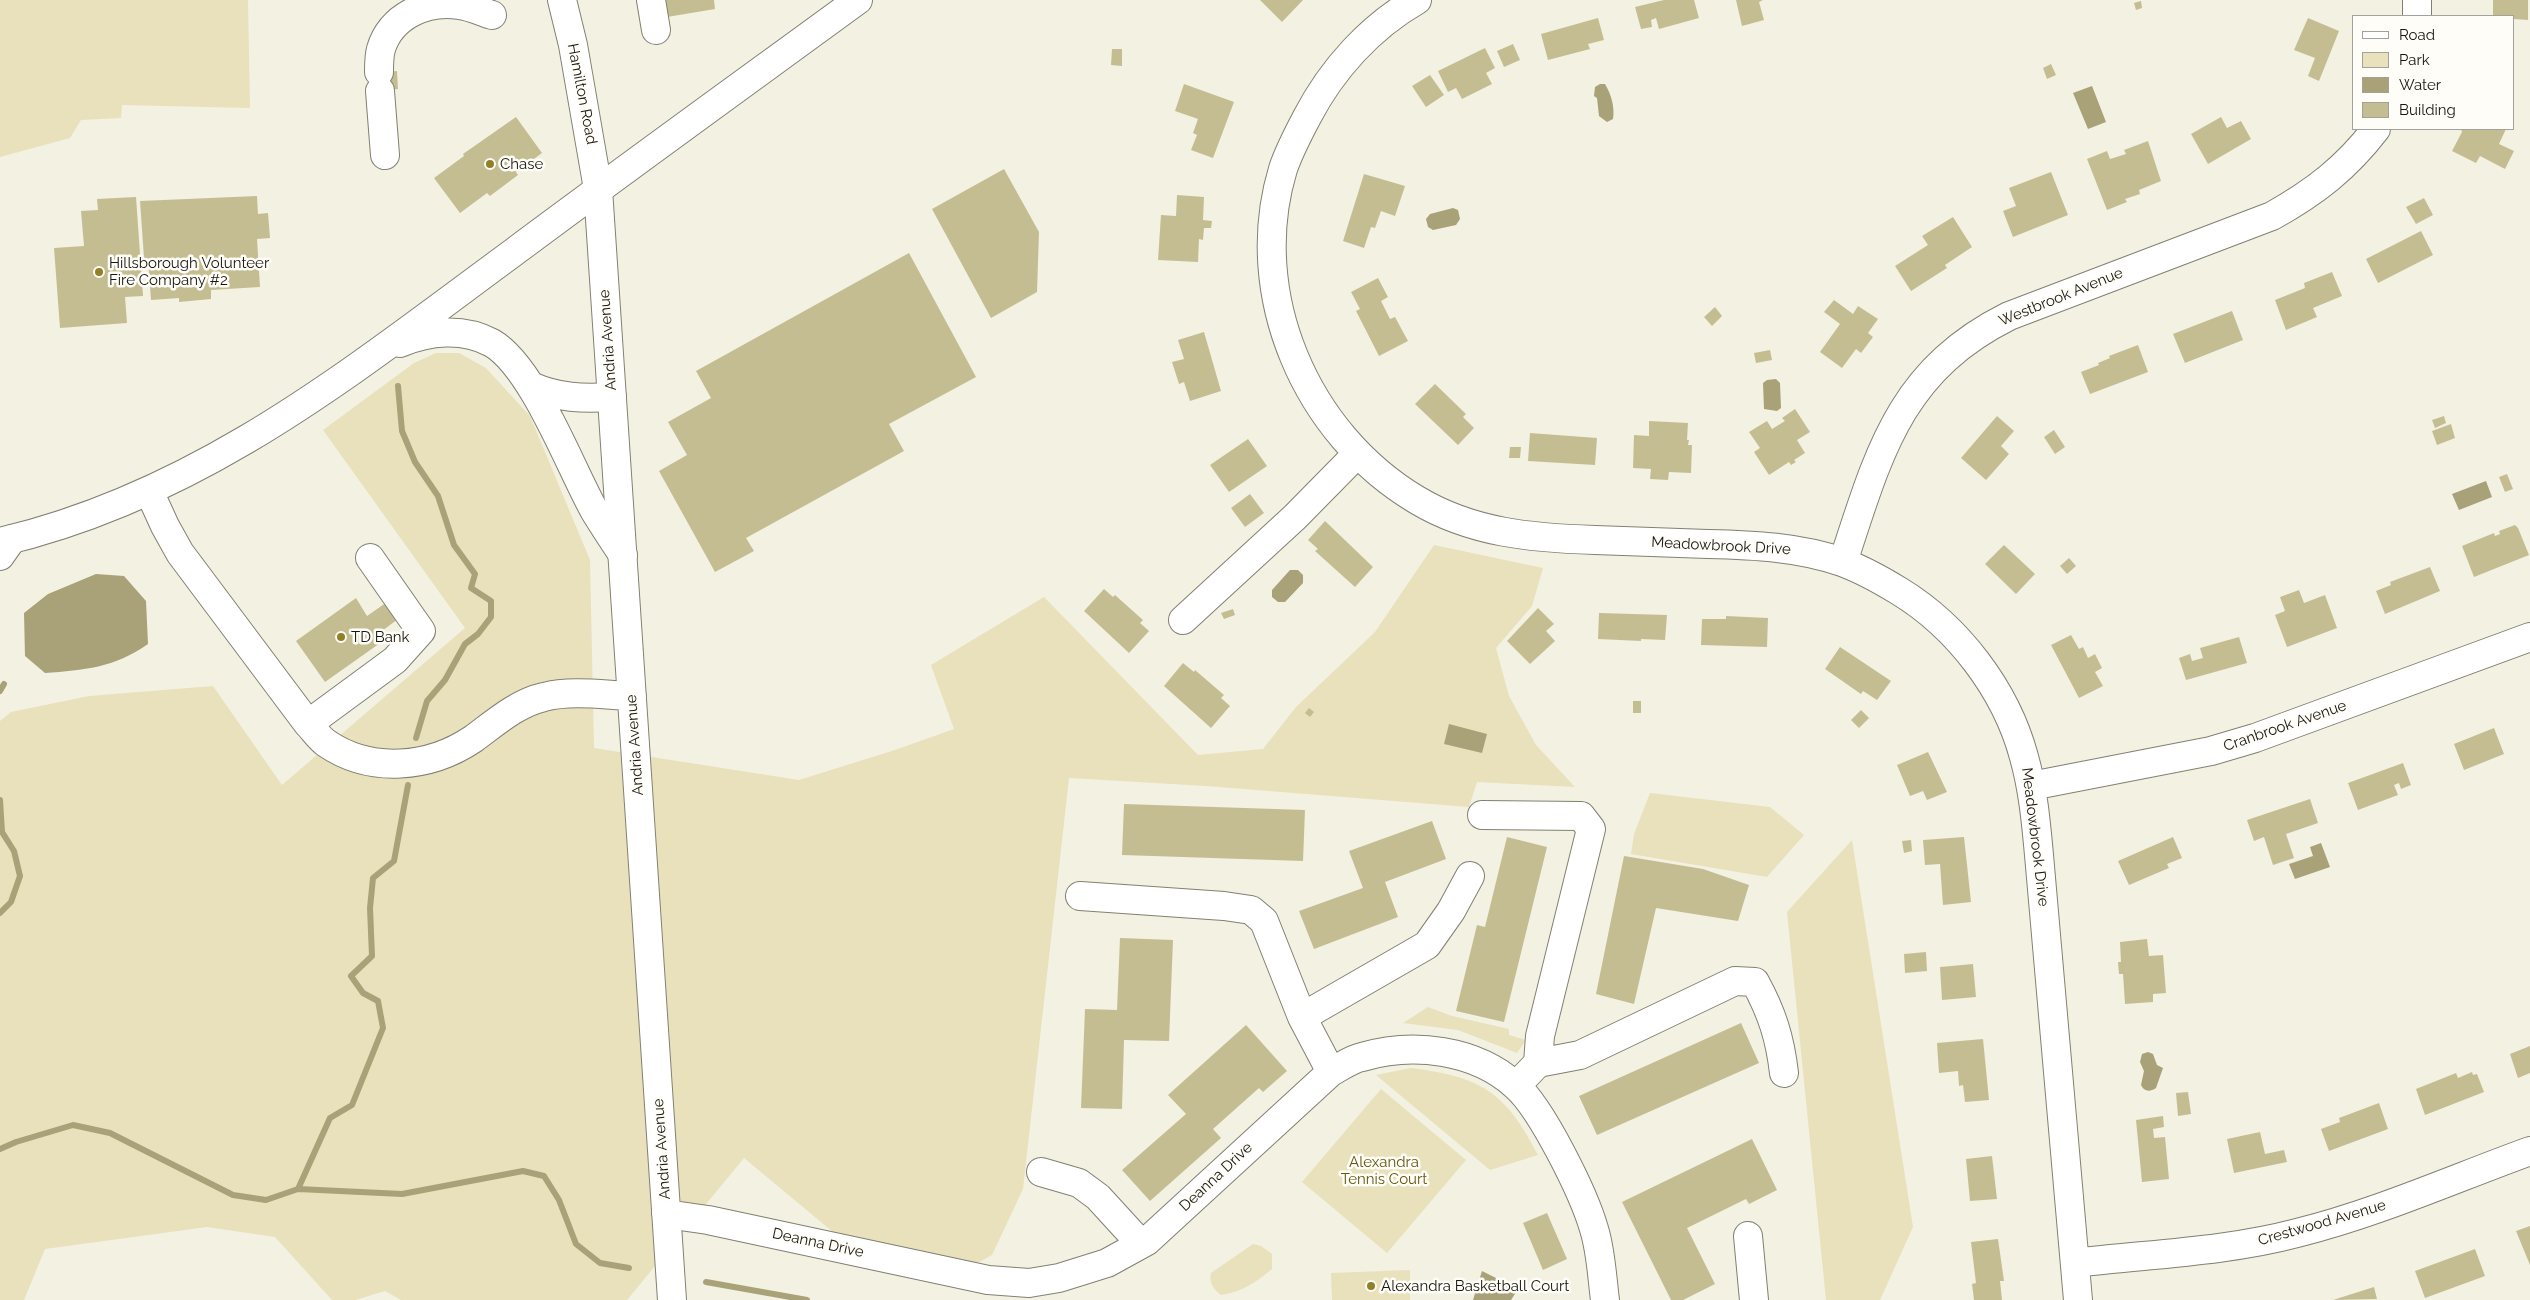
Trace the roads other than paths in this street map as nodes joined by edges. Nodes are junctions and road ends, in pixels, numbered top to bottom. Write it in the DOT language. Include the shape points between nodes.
graph roads {
  1 [pos="562,0"];
  2 [pos="651,0"];
  3 [pos="858,0"];
  4 [pos="1417,0"];
  5 [pos="2417,0"];
  6 [pos="492,15"];
  7 [pos="2417,15"];
  8 [pos="656,30"];
  9 [pos="2375,130"];
  10 [pos="385,155"];
  11 [pos="598,189"];
  12 [pos="375,353"];
  13 [pos="531,386"];
  14 [pos="612,397"];
  15 [pos="1357,454"];
  16 [pos="149,492"];
  17 [pos="4,546"];
  18 [pos="623,555"];
  19 [pos="370,558"];
  20 [pos="1842,562"];
  21 [pos="1183,620"];
  22 [pos="2530,637"];
  23 [pos="632,696"];
  24 [pos="308,724"];
  25 [pos="2031,786"];
  26 [pos="1482,814"];
  27 [pos="1470,876"];
  28 [pos="1080,896"];
  29 [pos="1302,1017"];
  30 [pos="1538,1063"];
  31 [pos="1331,1072"];
  32 [pos="1784,1072"];
  33 [pos="1516,1086"];
  34 [pos="2530,1151"];
  35 [pos="1041,1172"];
  36 [pos="666,1214"];
  37 [pos="1748,1236"];
  38 [pos="1141,1244"];
  39 [pos="2075,1262"];
  40 [pos="672,1300"];
  41 [pos="1605,1300"];
  42 [pos="1754,1300"];
  43 [pos="2078,1300"];
  1 -- 11 [label="street, Hamilton Road" via="573,44"];
  2 -- 8 [label="street"];
  3 -- 11 [label="street"];
  4 -- 15 [label="street, Meadowbrook Drive" via="1376,30 1333,74 1296,138 1284,168 1276,204 1272,237 1276,294 1293,357 1324,415"];
  5 -- 7 [label="street"];
  6 -- 10 [label="street" via="460,5 440,4 419,9 400,19 388,32 380,51"];
  9 -- 20 [label="street, Westbrook Avenue" via="2336,174 2307,197 2272,216 2009,316 1982,329 1957,347 1932,370 1894,424"];
  11 -- 12 [label="street"];
  11 -- 14 [label="street, Andria Avenue"];
  12 -- 13 [label="street" via="412,338 453,331 493,343"];
  12 -- 16 [label="street" via="262,432 196,470"];
  13 -- 14 [label="street" via="547,393 583,399"];
  13 -- 18 [label="street" via="594,510"];
  14 -- 18 [label="street, Andria Avenue"];
  15 -- 20 [label="street, Meadowbrook Drive" via="1418,500 1489,530 1554,538 1785,548"];
  15 -- 21 [label="street" via="1295,517"];
  16 -- 17 [label="street"];
  16 -- 24 [label="street" via="180,553"];
  18 -- 23 [label="street, Andria Avenue"];
  19 -- 24 [label="street" via="421,631 394,660"];
  20 -- 25 [label="street, Meadowbrook Drive" via="1900,592 1928,611 1979,665 2013,724"];
  22 -- 25 [label="street, Cranbrook Avenue" via="2255,738 2210,751"];
  23 -- 24 [label="street" via="567,693 544,696 502,716 445,755 420,762 366,761 324,742"];
  23 -- 36 [label="street, Andria Avenue"];
  25 -- 39 [label="street, Meadowbrook Drive" via="2040,855"];
  26 -- 30 [label="street" via="1581,816 1591,828 1540,1036"];
  27 -- 29 [label="street" via="1452,911 1427,945"];
  28 -- 29 [label="street" via="1251,910 1264,921"];
  29 -- 31 [label="street"];
  30 -- 32 [label="street" via="1580,1055 1735,981 1742,981 1755,982 1766,1002 1780,1038"];
  30 -- 33 [label="street"];
  31 -- 33 [label="street, Deanna Drive" via="1360,1057 1401,1049 1444,1052 1475,1061"];
  31 -- 38 [label="street, Deanna Drive"];
  33 -- 41 [label="street, Deanna Drive" via="1529,1100 1580,1194 1594,1229"];
  34 -- 39 [label="street, Crestwood Avenue" via="2343,1220 2297,1233 2250,1244"];
  35 -- 38 [label="street" via="1079,1183 1098,1197"];
  36 -- 38 [label="street, Deanna Drive" via="708,1220 988,1280 1029,1283 1060,1278 1107,1263"];
  36 -- 40 [label="street, Andria Avenue"];
  37 -- 42 [label="street"];
  39 -- 43 [label="street, Meadowbrook Drive"];
}
